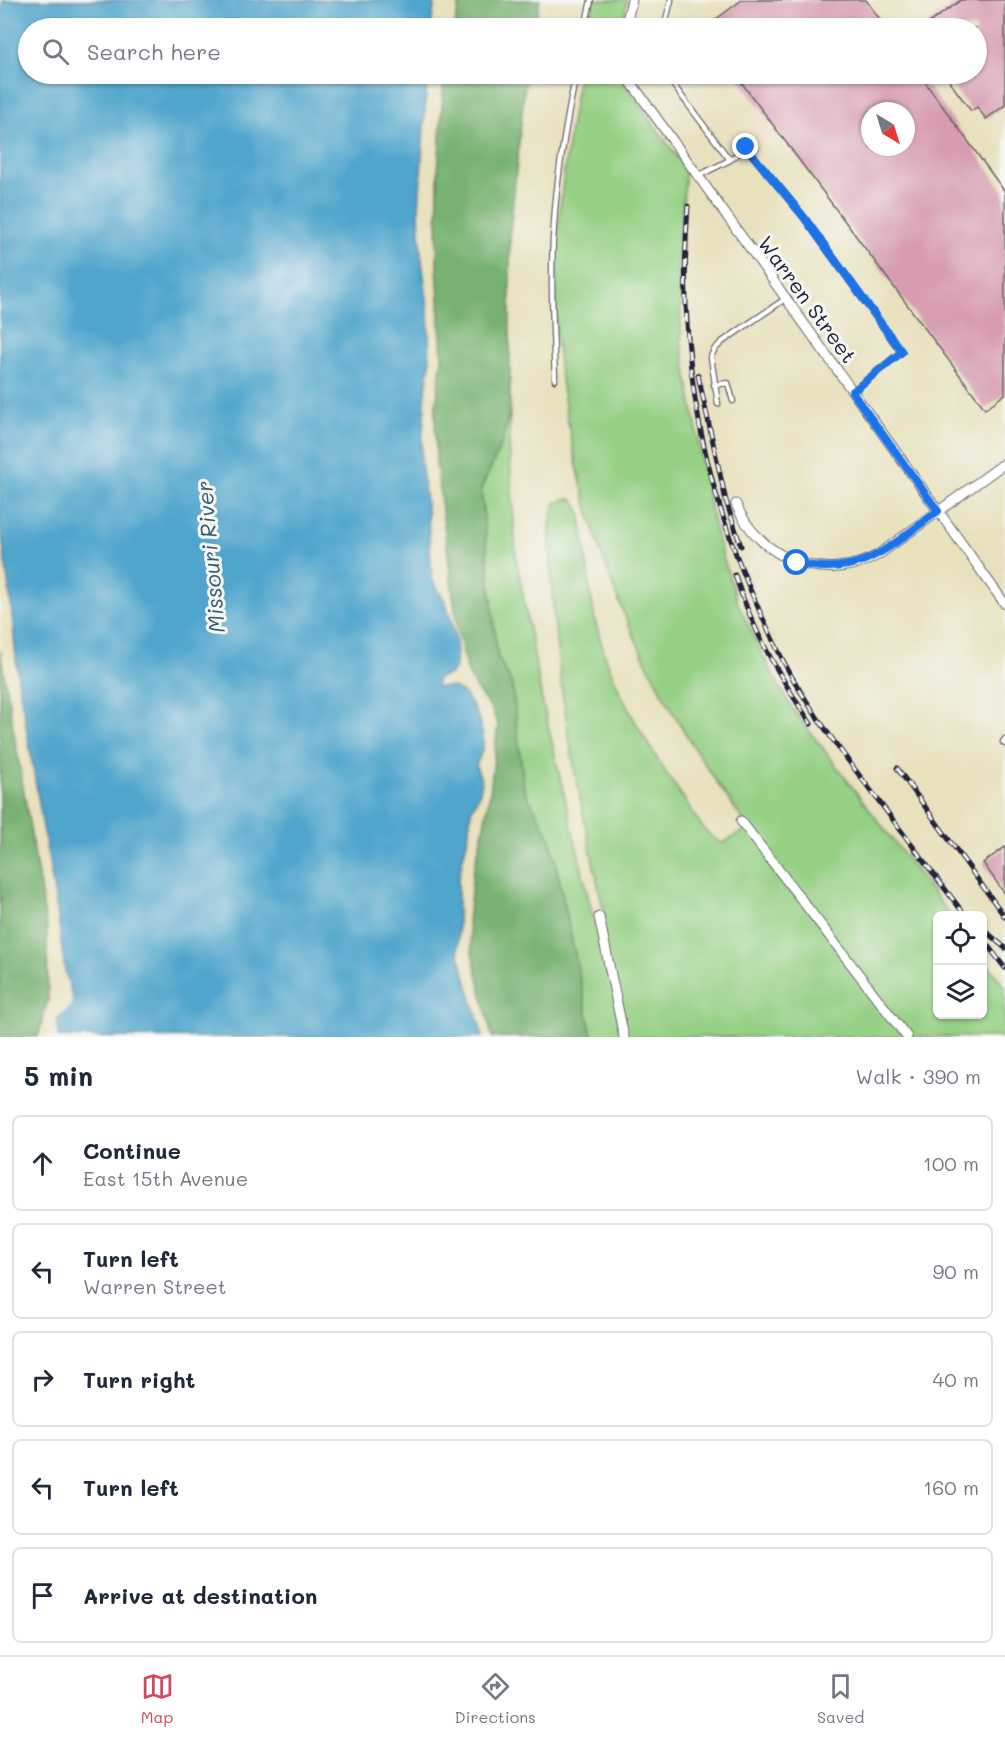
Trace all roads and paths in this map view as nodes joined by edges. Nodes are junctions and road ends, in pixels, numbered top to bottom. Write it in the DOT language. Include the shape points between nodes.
graph roads {
  1 [pos="591,0"];
  2 [pos="632,0"];
  3 [pos="671,0"];
  4 [pos="587,18"];
  5 [pos="628,18"];
  6 [pos="666,18"];
  7 [pos="574,84"];
  8 [pos="632,84"];
  9 [pos="673,84"];
  10 [pos="730,160"];
  11 [pos="698,176"];
  12 [pos="785,299"];
  13 [pos="555,380"];
  14 [pos="714,385"];
  15 [pos="852,392"];
  16 [pos="732,401"];
  17 [pos="718,404"];
  18 [pos="1005,463"];
  19 [pos="736,504"];
  20 [pos="938,511"];
  21 [pos="1005,604"];
  22 [pos="1005,739"];
  23 [pos="1005,744"];
  24 [pos="741,821"];
  25 [pos="599,917"];
  26 [pos="624,1037"];
  27 [pos="907,1037"];
  1 -- 4 [label="lane"];
  2 -- 5 [label="street"];
  3 -- 6 [label="lane"];
  7 -- 13 [label="lane" via="561,151 554,225"];
  8 -- 11 [label="street, Warren Street"];
  9 -- 10 [label="lane"];
  10 -- 11 [label="lane"];
  10 -- 15 [label="lane" via="746,147 803,216 902,352"];
  11 -- 12 [label="street, Warren Street"];
  12 -- 14 [label="lane" via="714,350"];
  12 -- 15 [label="street, Warren Street"];
  14 -- 16 [label="lane" via="728,383"];
  14 -- 17 [label="lane"];
  15 -- 20 [label="street, Warren Street"];
  18 -- 20 [label="street"];
  19 -- 20 [label="street" via="747,526 775,552 797,563 830,568 870,559"];
  20 -- 21 [label="street, Warren Street"];
  22 -- 23 [label="lane"];
  24 -- 27 [label="street"];
  25 -- 26 [label="street"];
}
